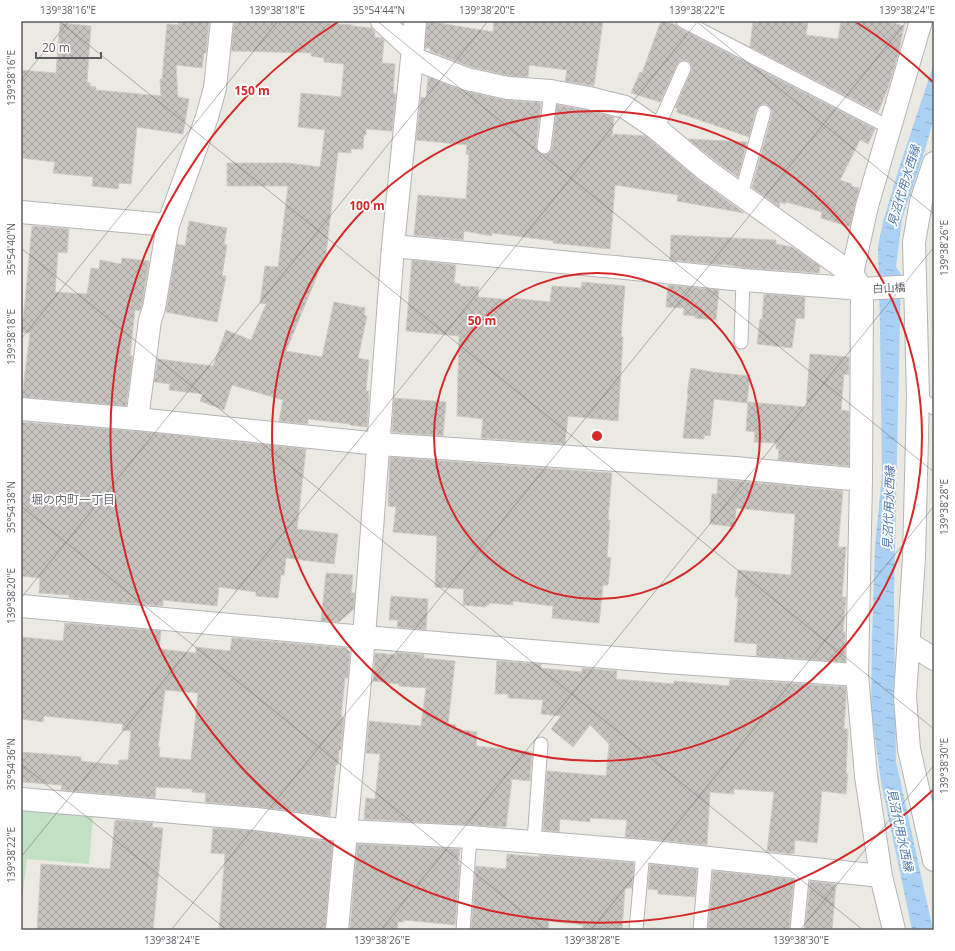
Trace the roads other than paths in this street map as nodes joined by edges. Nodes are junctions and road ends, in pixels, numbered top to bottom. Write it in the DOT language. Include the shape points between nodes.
graph roads {
  1 [pos="222,21"];
  2 [pos="382,21"];
  3 [pos="415,21"];
  4 [pos="683,21"];
  5 [pos="921,21"];
  6 [pos="412,54"];
  7 [pos="684,68"];
  8 [pos="551,91"];
  9 [pos="764,112"];
  10 [pos="881,122"];
  11 [pos="657,129"];
  12 [pos="544,147"];
  13 [pos="934,163"];
  14 [pos="741,194"];
  15 [pos="21,212"];
  16 [pos="168,225"];
  17 [pos="393,246"];
  18 [pos="743,280"];
  19 [pos="857,281"];
  20 [pos="915,286"];
  21 [pos="916,316"];
  22 [pos="934,328"];
  23 [pos="741,342"];
  24 [pos="926,402"];
  25 [pos="21,409"];
  26 [pos="137,419"];
  27 [pos="379,444"];
  28 [pos="861,480"];
  29 [pos="21,606"];
  30 [pos="364,637"];
  31 [pos="909,643"];
  32 [pos="934,659"];
  33 [pos="857,675"];
  34 [pos="541,744"];
  35 [pos="21,799"];
  36 [pos="347,831"];
  37 [pos="470,837"];
  38 [pos="534,842"];
  39 [pos="643,851"];
  40 [pos="706,858"];
  41 [pos="934,860"];
  42 [pos="802,868"];
  43 [pos="881,876"];
  44 [pos="337,930"];
  45 [pos="463,930"];
  46 [pos="636,930"];
  47 [pos="700,930"];
  48 [pos="797,930"];
  49 [pos="894,930"];
  1 -- 16 [label="street" via="215,88"];
  2 -- 6 [label="street"];
  3 -- 6 [label="street"];
  4 -- 10 [label="lane"];
  5 -- 19 [label="street" via="867,206"];
  6 -- 8 [label="street" via="467,79 508,88"];
  6 -- 17 [label="street"];
  7 -- 11 [label="lane"];
  8 -- 11 [label="street" via="625,107"];
  8 -- 12 [label="lane"];
  9 -- 14 [label="lane"];
  11 -- 14 [label="street" via="706,170"];
  13 -- 20 [label="street" via="921,202 914,242"];
  14 -- 19 [label="street"];
  15 -- 16 [label="street"];
  16 -- 26 [label="street" via="150,320"];
  17 -- 18 [label="street, 白山橋"];
  17 -- 27 [label="street"];
  18 -- 19 [label="street, 白山橋"];
  18 -- 23 [label="lane"];
  19 -- 20 [label="street, 白山橋"];
  19 -- 28 [label="street"];
  20 -- 21 [label="street"];
  21 -- 22 [label="street"];
  21 -- 24 [label="street"];
  24 -- 31 [label="street"];
  25 -- 26 [label="street"];
  26 -- 27 [label="street"];
  27 -- 28 [label="street" via="735,468"];
  27 -- 30 [label="street"];
  28 -- 33 [label="street"];
  29 -- 30 [label="street"];
  30 -- 33 [label="street"];
  30 -- 36 [label="street"];
  31 -- 32 [label="street"];
  31 -- 41 [label="street" via="905,697 909,748"];
  33 -- 43 [label="street" via="866,776"];
  34 -- 38 [label="lane"];
  35 -- 36 [label="street" via="256,819"];
  36 -- 37 [label="street"];
  36 -- 44 [label="street"];
  37 -- 38 [label="street"];
  37 -- 45 [label="lane"];
  38 -- 39 [label="street"];
  39 -- 40 [label="street"];
  39 -- 46 [label="lane"];
  40 -- 42 [label="street"];
  40 -- 47 [label="lane"];
  42 -- 43 [label="street"];
  42 -- 48 [label="lane"];
  43 -- 49 [label="street"];
}
